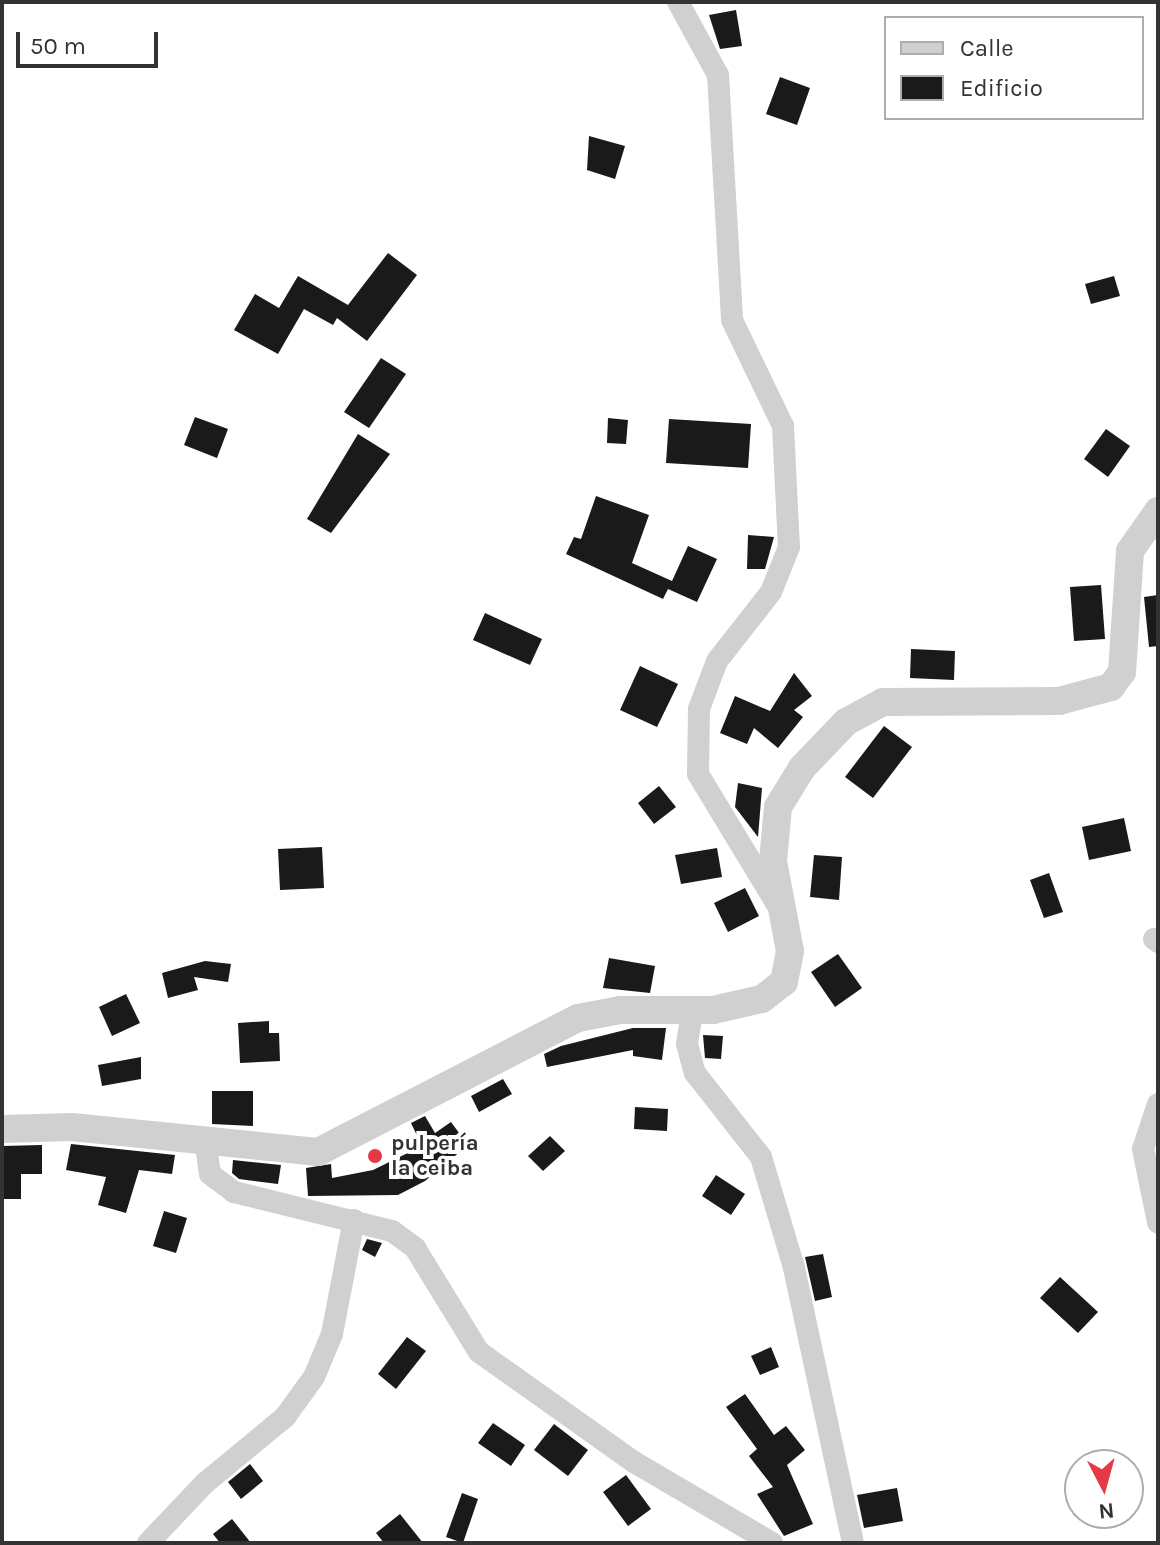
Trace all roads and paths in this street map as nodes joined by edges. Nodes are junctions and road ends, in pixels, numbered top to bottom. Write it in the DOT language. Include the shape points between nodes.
graph roads {
  1 [pos="678,2"];
  2 [pos="1158,511"];
  3 [pos="783,914"];
  4 [pos="692,1012"];
  5 [pos="1158,1104"];
  6 [pos="2,1129"];
  7 [pos="206,1146"];
  8 [pos="354,1220"];
  9 [pos="1158,1222"];
  10 [pos="148,1543"];
  11 [pos="772,1543"];
  12 [pos="853,1543"];
  1 -- 3 [label="street" via="718,75 732,320 783,426 789,547 771,592 717,661 699,709 698,774"];
  2 -- 3 [label="street" via="1130,551 1122,672 1111,687 1059,701 883,702 846,722 802,768 778,807 773,861"];
  3 -- 4 [label="street" via="790,951 784,982 762,999"];
  4 -- 7 [label="street" via="620,1010 578,1018 318,1152"];
  4 -- 12 [label="street" via="687,1044 695,1073 761,1157 794,1268"];
  5 -- 9 [label="street" via="1143,1149"];
  6 -- 7 [label="street" via="72,1127"];
  7 -- 8 [label="street" via="210,1174 234,1192"];
  8 -- 10 [label="street" via="332,1334 314,1377 285,1417"];
  8 -- 11 [label="street" via="415,1248 479,1352 634,1462"];
}
